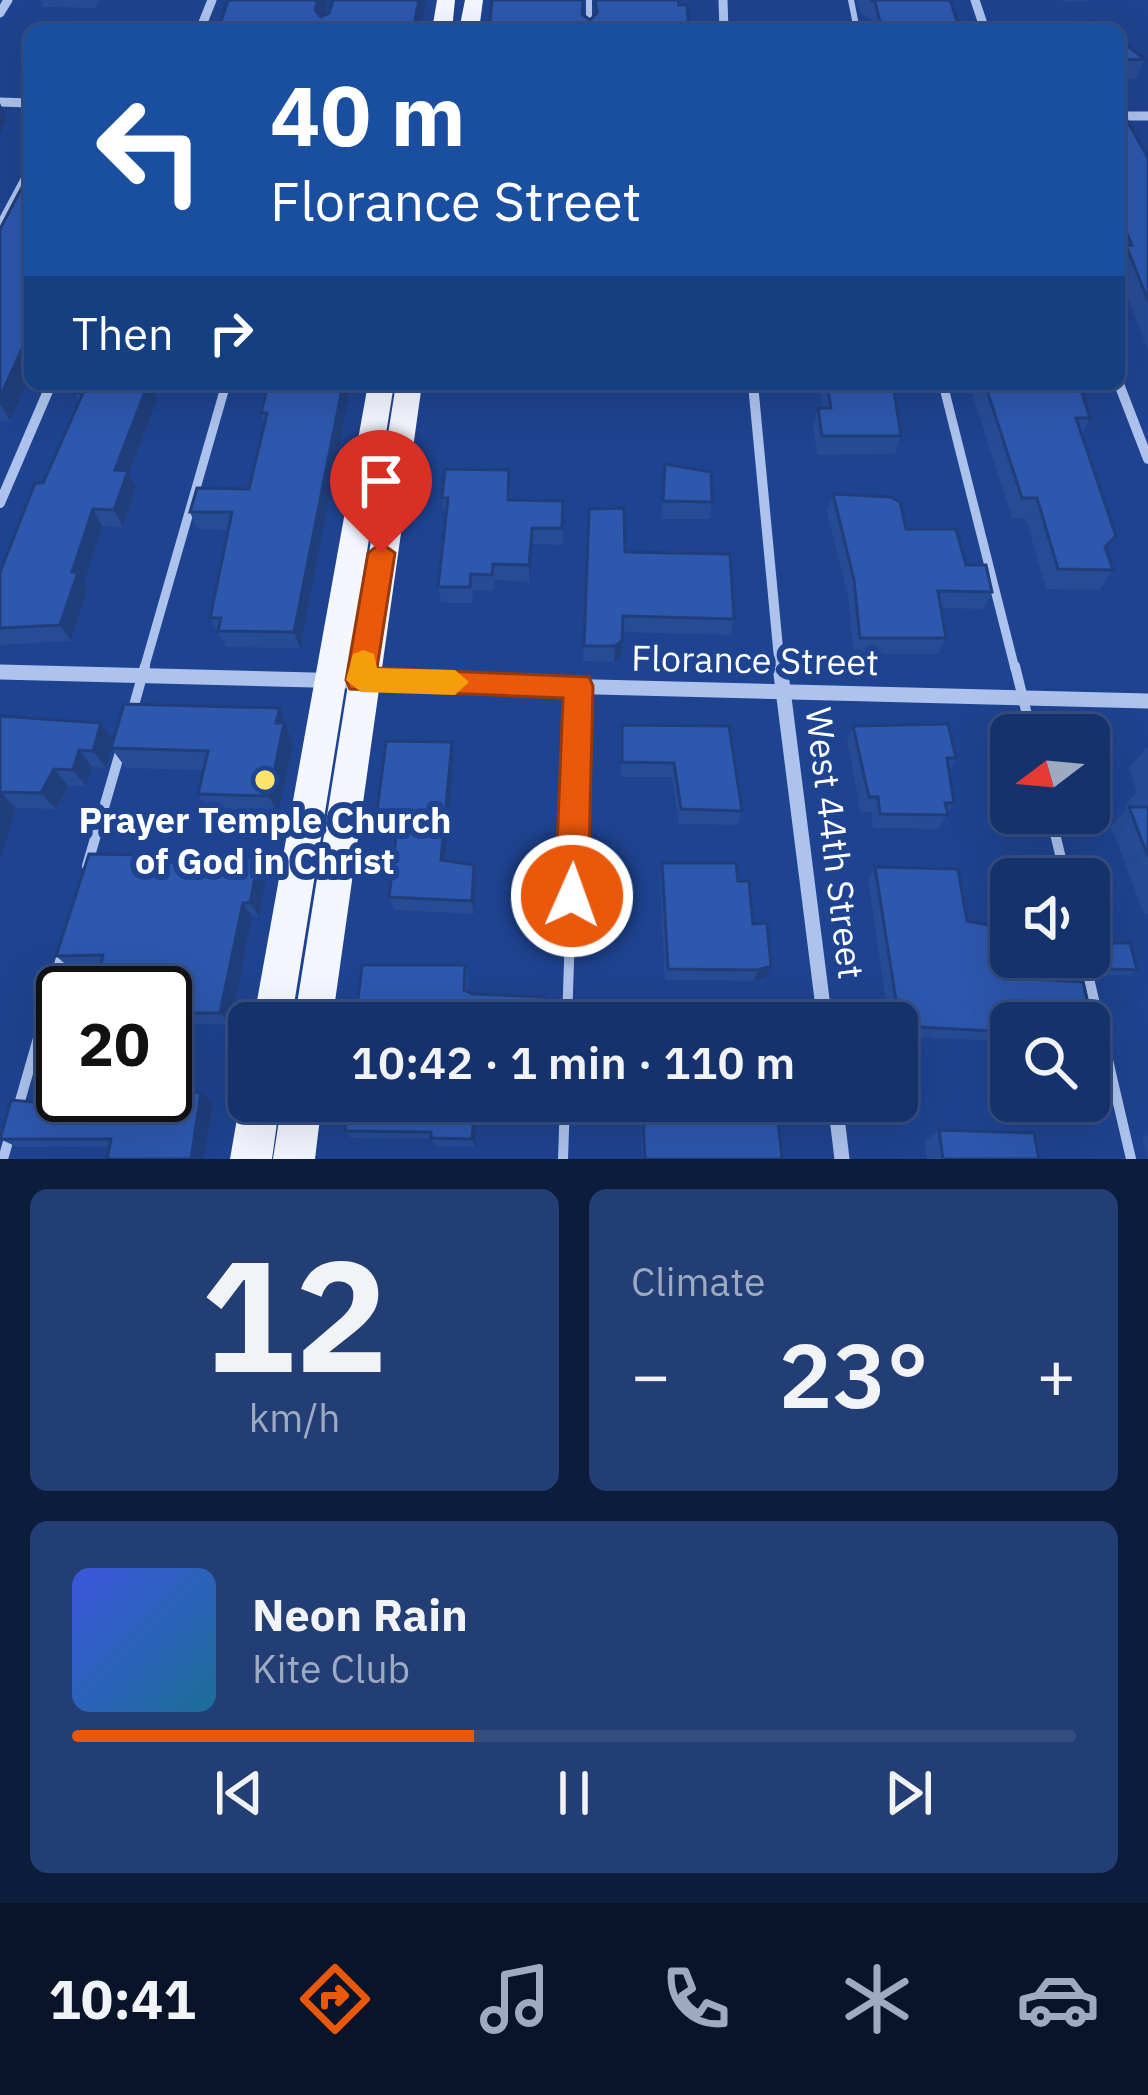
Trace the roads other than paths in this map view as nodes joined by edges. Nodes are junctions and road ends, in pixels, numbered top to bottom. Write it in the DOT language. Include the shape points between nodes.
graph roads {
  1 [pos="8,0"];
  2 [pos="0,13"];
  3 [pos="24,181"];
  4 [pos="0,226"];
  5 [pos="48,390"];
  6 [pos="224,390"];
  7 [pos="380,390"];
  8 [pos="408,390"];
  9 [pos="754,390"];
  10 [pos="945,390"];
  11 [pos="1121,390"];
  12 [pos="1148,459"];
  13 [pos="0,503"];
  14 [pos="0,672"];
  15 [pos="142,675"];
  16 [pos="344,679"];
  17 [pos="578,686"];
  18 [pos="782,691"];
  19 [pos="1023,697"];
  20 [pos="1148,701"];
  21 [pos="1027,714"];
  22 [pos="86,873"];
  23 [pos="66,939"];
  24 [pos="1089,978"];
  25 [pos="276,1002"];
  26 [pos="315,1002"];
  27 [pos="568,1002"];
  28 [pos="822,1002"];
  29 [pos="256,1122"];
  30 [pos="299,1122"];
  31 [pos="564,1122"];
  32 [pos="838,1122"];
  33 [pos="3,1159"];
  34 [pos="250,1159"];
  35 [pos="294,1159"];
  36 [pos="563,1159"];
  37 [pos="842,1159"];
  38 [pos="1132,1159"];
  1 -- 2 [label="street"];
  3 -- 4 [label="street"];
  5 -- 13 [label="street"];
  6 -- 15 [label="lane"];
  7 -- 16 [label="main road"];
  8 -- 16 [label="main road"];
  9 -- 18 [label="street, West 44th Street"];
  10 -- 19 [label="lane"];
  11 -- 12 [label="street"];
  14 -- 15 [label="street, Florance Street"];
  15 -- 16 [label="street, Florance Street"];
  15 -- 22 [label="lane"];
  16 -- 17 [label="street, Florance Street"];
  16 -- 25 [label="main road"];
  16 -- 26 [label="main road"];
  17 -- 18 [label="street, Florance Street"];
  17 -- 27 [label="lane"];
  18 -- 19 [label="street, Florance Street"];
  18 -- 28 [label="street, West 44th Street"];
  19 -- 20 [label="street, Florance Street"];
  19 -- 21 [label="lane"];
  23 -- 33 [label="lane"];
  24 -- 38 [label="lane"];
  29 -- 34 [label="main road"];
  30 -- 35 [label="main road"];
  31 -- 36 [label="lane"];
  32 -- 37 [label="street"];
}
